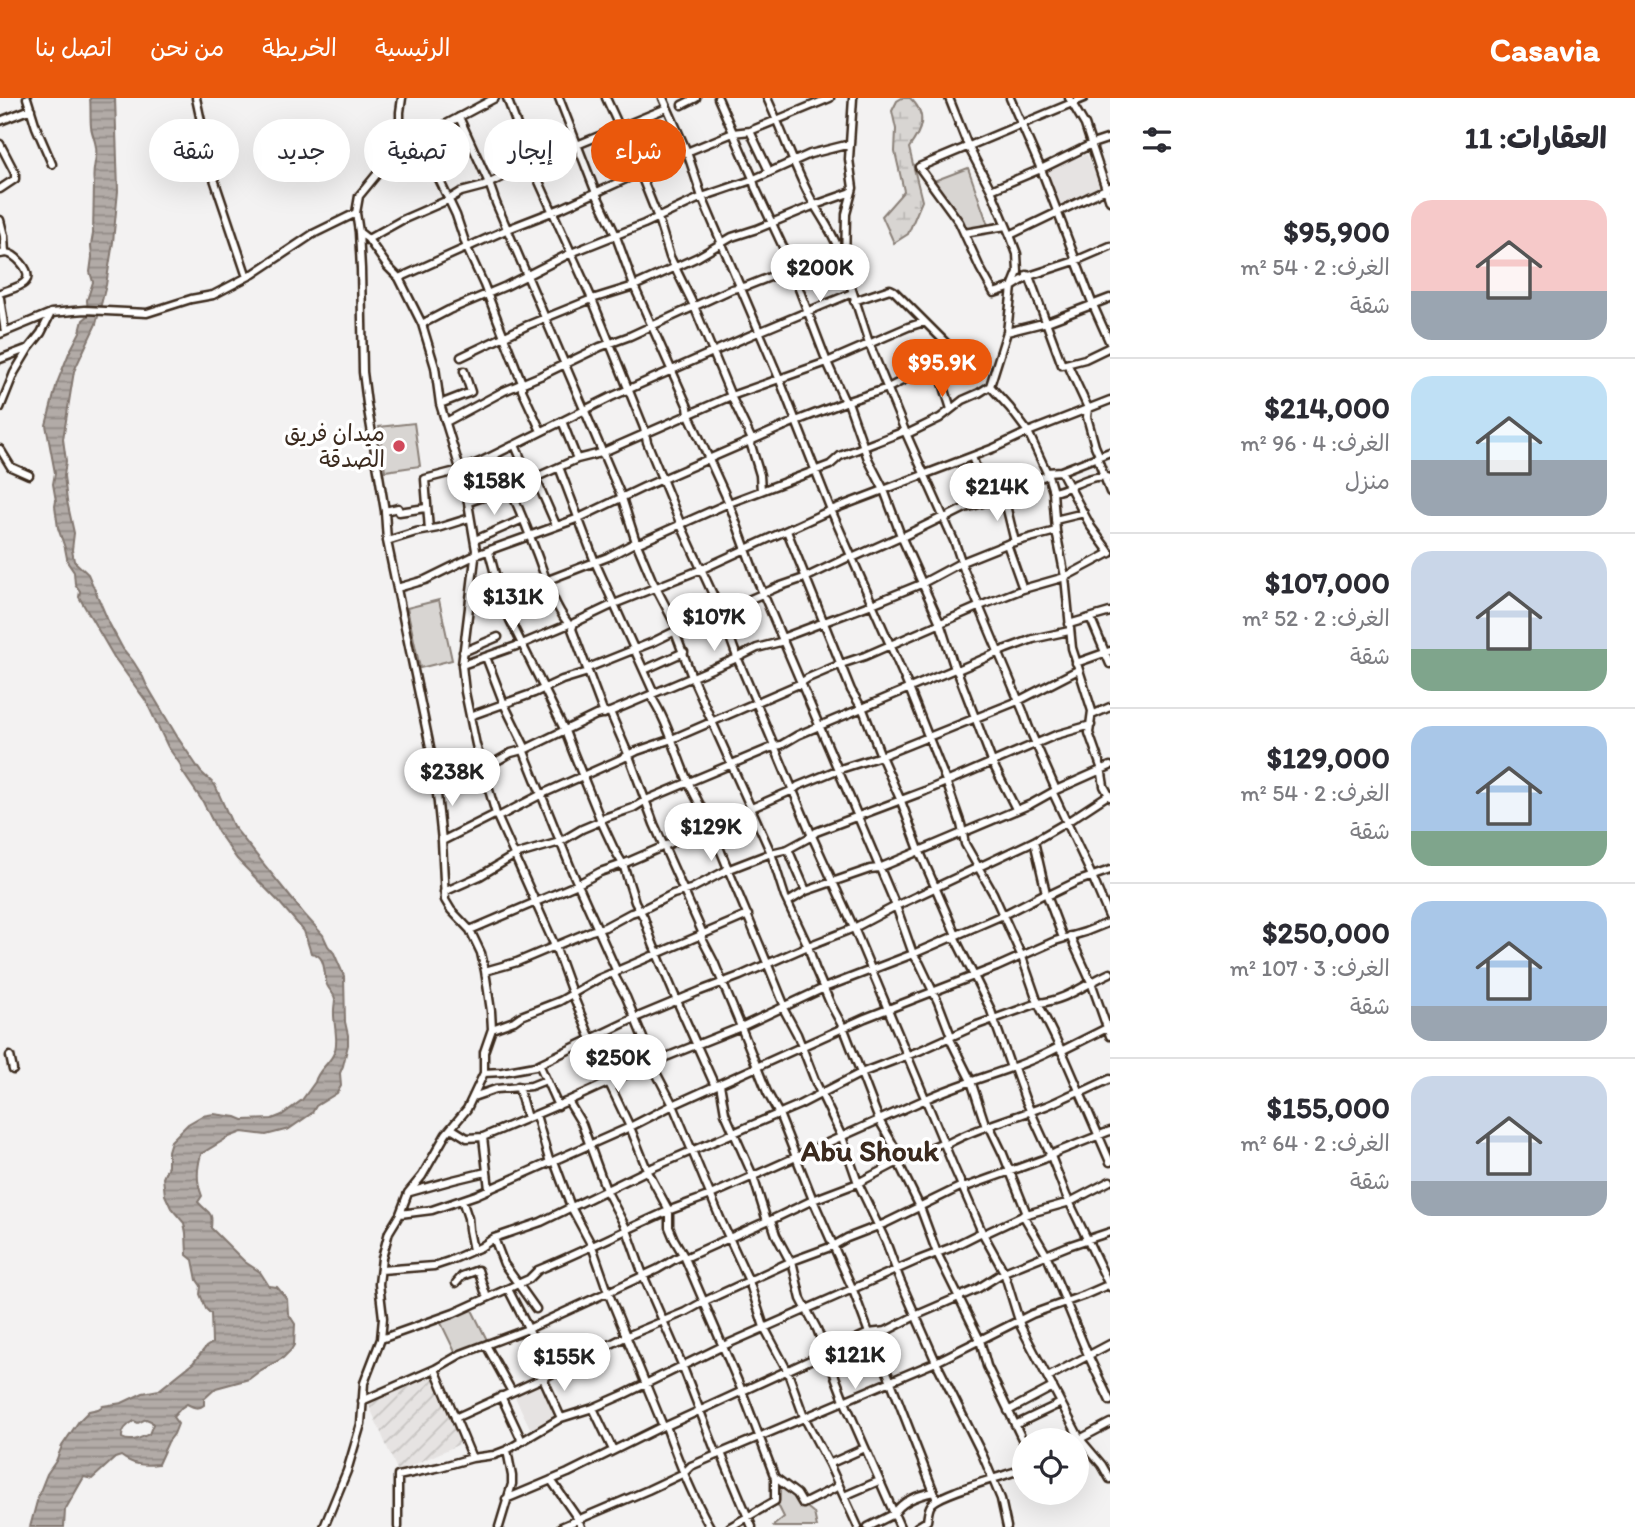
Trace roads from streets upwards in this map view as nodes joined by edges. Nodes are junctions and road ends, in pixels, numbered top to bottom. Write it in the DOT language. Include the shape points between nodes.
graph roads {
  1 [pos="27,98"];
  2 [pos="196,98"];
  3 [pos="402,98"];
  4 [pos="495,98"];
  5 [pos="507,98"];
  6 [pos="559,98"];
  7 [pos="606,98"];
  8 [pos="663,98"];
  9 [pos="696,98"];
  10 [pos="718,98"];
  11 [pos="767,98"];
  12 [pos="830,98"];
  13 [pos="861,98"];
  14 [pos="1010,98"];
  15 [pos="1084,98"];
  16 [pos="952,99"];
  17 [pos="853,100"];
  18 [pos="1070,100"];
  19 [pos="682,105"];
  20 [pos="667,108"];
  21 [pos="30,109"];
  22 [pos="459,117"];
  23 [pos="400,119"];
  24 [pos="455,119"];
  25 [pos="515,119"];
  26 [pos="616,119"];
  27 [pos="641,119"];
  28 [pos="672,119"];
  29 [pos="777,120"];
  30 [pos="0,121"];
  31 [pos="1021,125"];
  32 [pos="750,131"];
  33 [pos="733,134"];
  34 [pos="1110,138"];
  35 [pos="591,140"];
  36 [pos="0,144"];
  37 [pos="850,144"];
  38 [pos="1092,144"];
  39 [pos="578,145"];
  40 [pos="968,146"];
  41 [pos="687,152"];
  42 [pos="794,162"];
  43 [pos="52,164"];
  44 [pos="1041,169"];
  45 [pos="769,171"];
  46 [pos="752,180"];
  47 [pos="370,182"];
  48 [pos="440,182"];
  49 [pos="539,182"];
  50 [pos="619,182"];
  51 [pos="642,182"];
  52 [pos="489,183"];
  53 [pos="1108,188"];
  54 [pos="0,189"];
  55 [pos="991,190"];
  56 [pos="596,192"];
  57 [pos="852,192"];
  58 [pos="702,197"];
  59 [pos="448,200"];
  60 [pos="1110,201"];
  61 [pos="815,205"];
  62 [pos="553,212"];
  63 [pos="1057,212"];
  64 [pos="356,213"];
  65 [pos="658,218"];
  66 [pos="0,220"];
  67 [pos="771,223"];
  68 [pos="1006,226"];
  69 [pos="508,229"];
  70 [pos="359,232"];
  71 [pos="964,233"];
  72 [pos="615,235"];
  73 [pos="1010,235"];
  74 [pos="368,239"];
  75 [pos="722,242"];
  76 [pos="1110,246"];
  77 [pos="467,248"];
  78 [pos="842,248"];
  79 [pos="3,253"];
  80 [pos="571,253"];
  81 [pos="1075,261"];
  82 [pos="675,266"];
  83 [pos="790,268"];
  84 [pos="1018,272"];
  85 [pos="527,275"];
  86 [pos="1029,276"];
  87 [pos="247,277"];
  88 [pos="399,278"];
  89 [pos="635,286"];
  90 [pos="740,287"];
  91 [pos="1012,287"];
  92 [pos="487,293"];
  93 [pos="0,296"];
  94 [pos="853,297"];
  95 [pos="1110,298"];
  96 [pos="592,299"];
  97 [pos="1093,305"];
  98 [pos="694,306"];
  99 [pos="809,312"];
  100 [pos="51,313"];
  101 [pos="544,318"];
  102 [pos="924,322"];
  103 [pos="1047,322"];
  104 [pos="422,324"];
  105 [pos="652,325"];
  106 [pos="760,332"];
  107 [pos="1007,332"];
  108 [pos="2,333"];
  109 [pos="504,337"];
  110 [pos="610,343"];
  111 [pos="869,343"];
  112 [pos="1110,345"];
  113 [pos="29,348"];
  114 [pos="714,352"];
  115 [pos="461,357"];
  116 [pos="0,359"];
  117 [pos="827,362"];
  118 [pos="937,364"];
  119 [pos="564,365"];
  120 [pos="1068,365"];
  121 [pos="671,370"];
  122 [pos="464,371"];
  123 [pos="779,378"];
  124 [pos="522,383"];
  125 [pos="990,386"];
  126 [pos="888,388"];
  127 [pos="628,390"];
  128 [pos="731,396"];
  129 [pos="1110,400"];
  130 [pos="846,402"];
  131 [pos="440,404"];
  132 [pos="0,408"];
  133 [pos="1088,408"];
  134 [pos="951,409"];
  135 [pos="583,410"];
  136 [pos="689,415"];
  137 [pos="562,421"];
  138 [pos="796,421"];
  139 [pos="446,422"];
  140 [pos="541,431"];
  141 [pos="906,432"];
  142 [pos="1028,432"];
  143 [pos="646,434"];
  144 [pos="752,440"];
  145 [pos="515,445"];
  146 [pos="864,446"];
  147 [pos="0,449"];
  148 [pos="1110,452"];
  149 [pos="601,453"];
  150 [pos="493,456"];
  151 [pos="1098,456"];
  152 [pos="972,457"];
  153 [pos="710,458"];
  154 [pos="577,459"];
  155 [pos="559,467"];
  156 [pos="460,470"];
  157 [pos="816,471"];
  158 [pos="1061,471"];
  159 [pos="925,474"];
  160 [pos="1048,474"];
  161 [pos="29,475"];
  162 [pos="1107,477"];
  163 [pos="533,479"];
  164 [pos="663,479"];
  165 [pos="1069,486"];
  166 [pos="510,488"];
  167 [pos="884,489"];
  168 [pos="761,491"];
  169 [pos="1053,492"];
  170 [pos="1110,492"];
  171 [pos="1004,497"];
  172 [pos="622,498"];
  173 [pos="989,501"];
  174 [pos="468,502"];
  175 [pos="730,503"];
  176 [pos="426,508"];
  177 [pos="831,510"];
  178 [pos="385,511"];
  179 [pos="1084,513"];
  180 [pos="943,517"];
  181 [pos="470,518"];
  182 [pos="579,518"];
  183 [pos="523,519"];
  184 [pos="1055,520"];
  185 [pos="556,525"];
  186 [pos="681,525"];
  187 [pos="429,530"];
  188 [pos="787,531"];
  189 [pos="1056,531"];
  190 [pos="530,536"];
  191 [pos="901,536"];
  192 [pos="475,540"];
  193 [pos="387,541"];
  194 [pos="636,542"];
  195 [pos="1015,542"];
  196 [pos="1007,544"];
  197 [pos="747,549"];
  198 [pos="489,552"];
  199 [pos="1110,553"];
  200 [pos="476,555"];
  201 [pos="852,557"];
  202 [pos="596,562"];
  203 [pos="962,562"];
  204 [pos="702,569"];
  205 [pos="807,577"];
  206 [pos="1065,577"];
  207 [pos="547,579"];
  208 [pos="921,584"];
  209 [pos="397,588"];
  210 [pos="656,589"];
  211 [pos="1023,589"];
  212 [pos="764,594"];
  213 [pos="501,596"];
  214 [pos="614,604"];
  215 [pos="872,604"];
  216 [pos="469,606"];
  217 [pos="980,606"];
  218 [pos="720,610"];
  219 [pos="1110,612"];
  220 [pos="1091,619"];
  221 [pos="824,622"];
  222 [pos="940,623"];
  223 [pos="570,625"];
  224 [pos="1069,628"];
  225 [pos="676,631"];
  226 [pos="499,637"];
  227 [pos="783,639"];
  228 [pos="522,644"];
  229 [pos="890,644"];
  230 [pos="635,650"];
  231 [pos="463,652"];
  232 [pos="684,652"];
  233 [pos="998,652"];
  234 [pos="1107,652"];
  235 [pos="486,657"];
  236 [pos="737,657"];
  237 [pos="462,664"];
  238 [pos="841,664"];
  239 [pos="1110,664"];
  240 [pos="1077,667"];
  241 [pos="955,669"];
  242 [pos="588,670"];
  243 [pos="645,670"];
  244 [pos="692,677"];
  245 [pos="802,682"];
  246 [pos="544,688"];
  247 [pos="909,688"];
  248 [pos="652,694"];
  249 [pos="1018,701"];
  250 [pos="757,702"];
  251 [pos="504,704"];
  252 [pos="1110,707"];
  253 [pos="861,709"];
  254 [pos="607,713"];
  255 [pos="470,716"];
  256 [pos="1092,716"];
  257 [pos="976,717"];
  258 [pos="713,721"];
  259 [pos="1091,725"];
  260 [pos="820,727"];
  261 [pos="565,731"];
  262 [pos="928,737"];
  263 [pos="672,740"];
  264 [pos="1036,744"];
  265 [pos="775,746"];
  266 [pos="524,749"];
  267 [pos="629,756"];
  268 [pos="881,756"];
  269 [pos="732,764"];
  270 [pos="993,764"];
  271 [pos="1110,766"];
  272 [pos="483,769"];
  273 [pos="837,770"];
  274 [pos="1102,770"];
  275 [pos="583,776"];
  276 [pos="946,781"];
  277 [pos="436,783"];
  278 [pos="689,783"];
  279 [pos="793,790"];
  280 [pos="1055,791"];
  281 [pos="542,794"];
  282 [pos="1109,797"];
  283 [pos="646,800"];
  284 [pos="901,801"];
  285 [pos="750,808"];
  286 [pos="1016,809"];
  287 [pos="497,816"];
  288 [pos="858,816"];
  289 [pos="601,820"];
  290 [pos="1067,822"];
  291 [pos="710,825"];
  292 [pos="962,832"];
  293 [pos="813,836"];
  294 [pos="442,841"];
  295 [pos="1034,841"];
  296 [pos="560,842"];
  297 [pos="664,846"];
  298 [pos="788,849"];
  299 [pos="919,850"];
  300 [pos="771,853"];
  301 [pos="516,855"];
  302 [pos="624,864"];
  303 [pos="978,867"];
  304 [pos="879,868"];
  305 [pos="727,870"];
  306 [pos="1110,870"];
  307 [pos="1092,876"];
  308 [pos="833,883"];
  309 [pos="578,884"];
  310 [pos="936,888"];
  311 [pos="684,890"];
  312 [pos="806,891"];
  313 [pos="444,892"];
  314 [pos="1046,894"];
  315 [pos="535,902"];
  316 [pos="788,902"];
  317 [pos="896,906"];
  318 [pos="641,910"];
  319 [pos="748,915"];
  320 [pos="1003,915"];
  321 [pos="1110,920"];
  322 [pos="854,928"];
  323 [pos="470,930"];
  324 [pos="598,930"];
  325 [pos="702,935"];
  326 [pos="955,935"];
  327 [pos="1066,937"];
  328 [pos="555,946"];
  329 [pos="808,946"];
  330 [pos="914,954"];
  331 [pos="657,955"];
  332 [pos="1022,957"];
  333 [pos="768,965"];
  334 [pos="871,970"];
  335 [pos="485,971"];
  336 [pos="615,972"];
  337 [pos="1110,973"];
  338 [pos="974,976"];
  339 [pos="722,982"];
  340 [pos="1091,982"];
  341 [pos="824,988"];
  342 [pos="933,992"];
  343 [pos="572,993"];
  344 [pos="677,1001"];
  345 [pos="1038,1003"];
  346 [pos="784,1007"];
  347 [pos="887,1009"];
  348 [pos="635,1018"];
  349 [pos="993,1019"];
  350 [pos="741,1027"];
  351 [pos="1109,1027"];
  352 [pos="492,1029"];
  353 [pos="844,1029"];
  354 [pos="950,1036"];
  355 [pos="1110,1036"];
  356 [pos="590,1038"];
  357 [pos="696,1045"];
  358 [pos="803,1047"];
  359 [pos="1060,1049"];
  360 [pos="907,1055"];
  361 [pos="10,1056"];
  362 [pos="651,1063"];
  363 [pos="539,1064"];
  364 [pos="758,1068"];
  365 [pos="1013,1068"];
  366 [pos="13,1070"];
  367 [pos="484,1073"];
  368 [pos="861,1073"];
  369 [pos="1110,1079"];
  370 [pos="546,1080"];
  371 [pos="971,1081"];
  372 [pos="609,1083"];
  373 [pos="718,1085"];
  374 [pos="518,1086"];
  375 [pos="1079,1092"];
  376 [pos="821,1094"];
  377 [pos="473,1097"];
  378 [pos="925,1099"];
  379 [pos="568,1101"];
  380 [pos="673,1105"];
  381 [pos="558,1106"];
  382 [pos="1030,1111"];
  383 [pos="779,1114"];
  384 [pos="536,1115"];
  385 [pos="527,1118"];
  386 [pos="880,1120"];
  387 [pos="988,1126"];
  388 [pos="630,1127"];
  389 [pos="451,1128"];
  390 [pos="1110,1131"];
  391 [pos="734,1133"];
  392 [pos="483,1137"];
  393 [pos="842,1137"];
  394 [pos="1098,1137"];
  395 [pos="589,1144"];
  396 [pos="944,1144"];
  397 [pos="692,1151"];
  398 [pos="796,1156"];
  399 [pos="1051,1156"];
  400 [pos="900,1161"];
  401 [pos="552,1162"];
  402 [pos="1110,1162"];
  403 [pos="1009,1171"];
  404 [pos="486,1172"];
  405 [pos="648,1172"];
  406 [pos="753,1176"];
  407 [pos="1110,1181"];
  408 [pos="858,1183"];
  409 [pos="963,1187"];
  410 [pos="489,1189"];
  411 [pos="606,1190"];
  412 [pos="408,1193"];
  413 [pos="710,1195"];
  414 [pos="462,1200"];
  415 [pos="813,1200"];
  416 [pos="1070,1202"];
  417 [pos="571,1207"];
  418 [pos="920,1207"];
  419 [pos="669,1211"];
  420 [pos="400,1214"];
  421 [pos="1025,1214"];
  422 [pos="769,1220"];
  423 [pos="878,1225"];
  424 [pos="627,1230"];
  425 [pos="983,1233"];
  426 [pos="1110,1233"];
  427 [pos="494,1238"];
  428 [pos="730,1238"];
  429 [pos="1088,1239"];
  430 [pos="592,1246"];
  431 [pos="833,1246"];
  432 [pos="473,1250"];
  433 [pos="937,1253"];
  434 [pos="1046,1254"];
  435 [pos="684,1256"];
  436 [pos="791,1262"];
  437 [pos="381,1270"];
  438 [pos="896,1270"];
  439 [pos="1004,1272"];
  440 [pos="643,1275"];
  441 [pos="749,1281"];
  442 [pos="457,1283"];
  443 [pos="518,1284"];
  444 [pos="1110,1285"];
  445 [pos="508,1289"];
  446 [pos="853,1290"];
  447 [pos="608,1292"];
  448 [pos="959,1296"];
  449 [pos="487,1298"];
  450 [pos="705,1301"];
  451 [pos="1065,1301"];
  452 [pos="536,1309"];
  453 [pos="806,1309"];
  454 [pos="917,1315"];
  455 [pos="663,1320"];
  456 [pos="1019,1320"];
  457 [pos="764,1327"];
  458 [pos="528,1329"];
  459 [pos="869,1333"];
  460 [pos="627,1336"];
  461 [pos="381,1339"];
  462 [pos="980,1340"];
  463 [pos="1110,1344"];
  464 [pos="485,1345"];
  465 [pos="723,1346"];
  466 [pos="827,1352"];
  467 [pos="1088,1355"];
  468 [pos="936,1362"];
  469 [pos="682,1366"];
  470 [pos="435,1368"];
  471 [pos="787,1370"];
  472 [pos="551,1373"];
  473 [pos="1048,1377"];
  474 [pos="543,1378"];
  475 [pos="890,1381"];
  476 [pos="646,1383"];
  477 [pos="1053,1387"];
  478 [pos="742,1391"];
  479 [pos="512,1392"];
  480 [pos="501,1396"];
  481 [pos="1110,1398"];
  482 [pos="844,1400"];
  483 [pos="362,1401"];
  484 [pos="1061,1403"];
  485 [pos="593,1408"];
  486 [pos="699,1410"];
  487 [pos="1008,1411"];
  488 [pos="804,1417"];
  489 [pos="455,1418"];
  490 [pos="561,1418"];
  491 [pos="1110,1423"];
  492 [pos="1015,1425"];
  493 [pos="665,1426"];
  494 [pos="1016,1428"];
  495 [pos="1072,1428"];
  496 [pos="1089,1434"];
  497 [pos="760,1437"];
  498 [pos="522,1440"];
  499 [pos="865,1448"];
  500 [pos="507,1450"];
  501 [pos="613,1450"];
  502 [pos="1089,1451"];
  503 [pos="719,1454"];
  504 [pos="472,1458"];
  505 [pos="829,1464"];
  506 [pos="684,1473"];
  507 [pos="1012,1474"];
  508 [pos="775,1478"];
  509 [pos="993,1479"];
  510 [pos="1110,1479"];
  511 [pos="551,1480"];
  512 [pos="879,1481"];
  513 [pos="839,1486"];
  514 [pos="934,1492"];
  515 [pos="844,1496"];
  516 [pos="506,1499"];
  517 [pos="937,1500"];
  518 [pos="894,1514"];
  519 [pos="748,1515"];
  520 [pos="578,1519"];
  521 [pos="324,1527"];
  522 [pos="398,1527"];
  523 [pos="499,1527"];
  524 [pos="561,1527"];
  525 [pos="581,1527"];
  526 [pos="710,1527"];
  527 [pos="730,1527"];
  528 [pos="752,1527"];
  529 [pos="858,1527"];
  530 [pos="867,1527"];
  531 [pos="900,1527"];
  532 [pos="917,1527"];
  533 [pos="1007,1527"];
  1 -- 21 [label="street"];
  2 -- 87 [label="street" via="212,173"];
  3 -- 23 [label="street"];
  4 -- 22 [label="street"];
  5 -- 25 [label="street"];
  6 -- 39 [label="street"];
  7 -- 26 [label="street"];
  8 -- 20 [label="street"];
  9 -- 19 [label="street"];
  10 -- 33 [label="street"];
  11 -- 29 [label="street"];
  12 -- 29 [label="street"];
  13 -- 17 [label="street"];
  14 -- 31 [label="street"];
  15 -- 18 [label="street"];
  16 -- 40 [label="street"];
  17 -- 37 [label="street"];
  18 -- 31 [label="street"];
  18 -- 38 [label="street"];
  20 -- 27 [label="street"];
  20 -- 28 [label="street"];
  21 -- 30 [label="street"];
  21 -- 43 [label="street"];
  22 -- 24 [label="street"];
  22 -- 52 [label="street"];
  29 -- 32 [label="street"];
  29 -- 42 [label="street"];
  31 -- 40 [label="street"];
  31 -- 44 [label="street"];
  32 -- 33 [label="street"];
  32 -- 45 [label="street"];
  33 -- 41 [label="street"];
  33 -- 46 [label="street"];
  34 -- 38 [label="street"];
  35 -- 39 [label="street"];
  36 -- 54 [label="street" via="15,173 15,179"];
  37 -- 42 [label="street"];
  37 -- 57 [label="street"];
  38 -- 44 [label="street"];
  38 -- 53 [label="street"];
  39 -- 56 [label="street"];
  40 -- 55 [label="street"];
  40 -- 71 [label="street" via="919,167"];
  41 -- 58 [label="street"];
  42 -- 45 [label="street"];
  42 -- 61 [label="street"];
  44 -- 55 [label="street"];
  44 -- 63 [label="street"];
  45 -- 46 [label="street"];
  46 -- 58 [label="street"];
  46 -- 67 [label="street"];
  47 -- 64 [label="street" via="359,195"];
  48 -- 59 [label="street"];
  49 -- 62 [label="street"];
  50 -- 56 [label="street"];
  51 -- 65 [label="street"];
  52 -- 59 [label="street"];
  52 -- 69 [label="street"];
  53 -- 60 [label="street"];
  53 -- 63 [label="street"];
  55 -- 68 [label="street"];
  56 -- 62 [label="street"];
  56 -- 72 [label="street"];
  57 -- 61 [label="street"];
  57 -- 78 [label="street"];
  58 -- 65 [label="street"];
  58 -- 75 [label="street"];
  59 -- 74 [label="street"];
  59 -- 77 [label="street"];
  61 -- 67 [label="street"];
  61 -- 78 [label="street"];
  62 -- 69 [label="street"];
  62 -- 80 [label="street"];
  63 -- 73 [label="street"];
  63 -- 81 [label="street"];
  64 -- 70 [label="street"];
  64 -- 87 [label="street" via="313,234"];
  65 -- 72 [label="street"];
  65 -- 82 [label="street"];
  66 -- 79 [label="street"];
  67 -- 75 [label="street"];
  67 -- 83 [label="street"];
  68 -- 71 [label="street"];
  68 -- 73 [label="street"];
  69 -- 77 [label="street"];
  69 -- 85 [label="street"];
  70 -- 74 [label="street"];
  70 -- 178 [label="street" via="363,372"];
  71 -- 91 [label="street" via="994,293"];
  72 -- 80 [label="street"];
  72 -- 89 [label="street"];
  73 -- 84 [label="street"];
  74 -- 88 [label="street"];
  75 -- 82 [label="street"];
  75 -- 90 [label="street"];
  76 -- 81 [label="street"];
  77 -- 88 [label="street"];
  77 -- 92 [label="street"];
  78 -- 83 [label="street"];
  78 -- 94 [label="street"];
  79 -- 93 [label="street" via="21,263 27,279"];
  80 -- 85 [label="street"];
  80 -- 96 [label="street"];
  81 -- 86 [label="street"];
  81 -- 97 [label="street"];
  82 -- 89 [label="street"];
  82 -- 98 [label="street"];
  83 -- 90 [label="street"];
  83 -- 99 [label="street"];
  84 -- 86 [label="street"];
  84 -- 91 [label="street"];
  85 -- 92 [label="street"];
  85 -- 101 [label="street"];
  86 -- 91 [label="street"];
  86 -- 103 [label="street"];
  87 -- 100 [label="street" via="213,295 147,313"];
  88 -- 104 [label="street"];
  89 -- 96 [label="street"];
  89 -- 105 [label="street"];
  90 -- 98 [label="street"];
  90 -- 106 [label="street"];
  91 -- 107 [label="street"];
  92 -- 104 [label="street"];
  92 -- 109 [label="street"];
  93 -- 108 [label="street"];
  94 -- 99 [label="street"];
  94 -- 102 [label="street" via="892,290"];
  94 -- 111 [label="street"];
  95 -- 97 [label="street"];
  96 -- 101 [label="street"];
  96 -- 110 [label="street"];
  97 -- 103 [label="street"];
  97 -- 112 [label="street"];
  98 -- 105 [label="street"];
  98 -- 114 [label="street"];
  99 -- 106 [label="street"];
  99 -- 117 [label="street"];
  100 -- 108 [label="street"];
  100 -- 113 [label="street"];
  101 -- 109 [label="street"];
  101 -- 119 [label="street"];
  102 -- 111 [label="street"];
  102 -- 118 [label="street" via="953,352"];
  103 -- 107 [label="street"];
  103 -- 120 [label="street" via="1062,365"];
  104 -- 131 [label="street"];
  105 -- 110 [label="street"];
  105 -- 121 [label="street"];
  106 -- 114 [label="street"];
  106 -- 123 [label="street"];
  107 -- 125 [label="street"];
  109 -- 115 [label="street"];
  109 -- 124 [label="street"];
  110 -- 119 [label="street"];
  110 -- 127 [label="street"];
  111 -- 117 [label="street"];
  111 -- 126 [label="street"];
  112 -- 120 [label="street"];
  113 -- 116 [label="street"];
  113 -- 132 [label="street"];
  114 -- 121 [label="street"];
  114 -- 128 [label="street"];
  117 -- 123 [label="street"];
  117 -- 130 [label="street"];
  118 -- 126 [label="street"];
  118 -- 134 [label="street"];
  119 -- 124 [label="street"];
  119 -- 135 [label="street"];
  120 -- 133 [label="street"];
  121 -- 127 [label="street"];
  121 -- 136 [label="street"];
  122 -- 131 [label="street" via="471,392"];
  123 -- 128 [label="street"];
  123 -- 138 [label="street"];
  124 -- 139 [label="street"];
  124 -- 140 [label="street"];
  125 -- 134 [label="street"];
  125 -- 142 [label="street"];
  126 -- 130 [label="street"];
  126 -- 141 [label="street"];
  127 -- 135 [label="street"];
  127 -- 143 [label="street"];
  128 -- 136 [label="street"];
  128 -- 144 [label="street"];
  129 -- 133 [label="street"];
  130 -- 138 [label="street"];
  130 -- 146 [label="street"];
  131 -- 139 [label="street"];
  133 -- 142 [label="street"];
  133 -- 151 [label="street"];
  134 -- 141 [label="street"];
  135 -- 137 [label="street"];
  135 -- 149 [label="street"];
  136 -- 143 [label="street"];
  136 -- 153 [label="street"];
  137 -- 140 [label="street"];
  137 -- 154 [label="street"];
  138 -- 144 [label="street"];
  138 -- 157 [label="street"];
  139 -- 156 [label="street"];
  140 -- 145 [label="street"];
  141 -- 146 [label="street"];
  141 -- 159 [label="street"];
  142 -- 152 [label="street"];
  142 -- 160 [label="street"];
  143 -- 149 [label="street"];
  143 -- 164 [label="street"];
  144 -- 153 [label="street"];
  144 -- 168 [label="street"];
  145 -- 150 [label="street"];
  145 -- 163 [label="street"];
  146 -- 157 [label="street"];
  146 -- 167 [label="street"];
  147 -- 161 [label="street" via="12,467"];
  148 -- 151 [label="street"];
  149 -- 154 [label="street"];
  149 -- 172 [label="street"];
  150 -- 156 [label="street"];
  150 -- 166 [label="street"];
  151 -- 158 [label="street"];
  151 -- 162 [label="street"];
  152 -- 159 [label="street"];
  152 -- 173 [label="street"];
  153 -- 164 [label="street"];
  153 -- 175 [label="street"];
  154 -- 155 [label="street"];
  155 -- 163 [label="street"];
  155 -- 182 [label="street"];
  156 -- 174 [label="street"];
  156 -- 176 [label="street" via="425,480"];
  157 -- 168 [label="street"];
  157 -- 177 [label="street"];
  158 -- 160 [label="street"];
  158 -- 165 [label="street"];
  159 -- 167 [label="street"];
  159 -- 180 [label="street"];
  160 -- 169 [label="street"];
  160 -- 171 [label="street"];
  162 -- 165 [label="street"];
  162 -- 170 [label="street"];
  163 -- 166 [label="street"];
  163 -- 185 [label="street"];
  164 -- 172 [label="street"];
  164 -- 186 [label="street"];
  165 -- 169 [label="street"];
  165 -- 179 [label="street"];
  166 -- 174 [label="street"];
  166 -- 183 [label="street"];
  167 -- 177 [label="street"];
  167 -- 191 [label="street"];
  168 -- 175 [label="street"];
  169 -- 184 [label="street"];
  171 -- 173 [label="street"];
  171 -- 195 [label="street"];
  172 -- 182 [label="street"];
  172 -- 194 [label="street"];
  173 -- 180 [label="street"];
  174 -- 181 [label="street"];
  175 -- 186 [label="street"];
  175 -- 197 [label="street"];
  176 -- 178 [label="street"];
  176 -- 187 [label="street"];
  177 -- 188 [label="street"];
  177 -- 201 [label="street"];
  178 -- 193 [label="street"];
  179 -- 184 [label="street"];
  179 -- 199 [label="street"];
  180 -- 191 [label="street"];
  180 -- 203 [label="street"];
  181 -- 187 [label="street"];
  181 -- 192 [label="street"];
  182 -- 185 [label="street"];
  182 -- 202 [label="street"];
  183 -- 190 [label="street"];
  183 -- 192 [label="street"];
  184 -- 189 [label="street"];
  185 -- 190 [label="street"];
  186 -- 194 [label="street"];
  186 -- 204 [label="street"];
  187 -- 193 [label="street"];
  188 -- 197 [label="street"];
  188 -- 205 [label="street"];
  189 -- 195 [label="street"];
  189 -- 206 [label="street"];
  190 -- 198 [label="street"];
  190 -- 207 [label="street"];
  191 -- 201 [label="street"];
  191 -- 208 [label="street"];
  192 -- 200 [label="street"];
  193 -- 209 [label="street"];
  194 -- 202 [label="street"];
  194 -- 210 [label="street"];
  195 -- 196 [label="street"];
  196 -- 203 [label="street"];
  196 -- 211 [label="street"];
  197 -- 204 [label="street"];
  197 -- 212 [label="street"];
  198 -- 200 [label="street"];
  198 -- 213 [label="street"];
  199 -- 206 [label="street"];
  200 -- 209 [label="street"];
  200 -- 216 [label="street"];
  201 -- 205 [label="street"];
  201 -- 215 [label="street"];
  202 -- 207 [label="street"];
  202 -- 214 [label="street"];
  203 -- 208 [label="street"];
  203 -- 217 [label="street"];
  204 -- 210 [label="street"];
  204 -- 218 [label="street"];
  205 -- 212 [label="street"];
  205 -- 221 [label="street"];
  206 -- 211 [label="street"];
  206 -- 224 [label="street"];
  207 -- 213 [label="street"];
  207 -- 223 [label="street"];
  208 -- 215 [label="street"];
  208 -- 222 [label="street"];
  209 -- 277 [label="street"];
  210 -- 214 [label="street"];
  210 -- 225 [label="street"];
  211 -- 217 [label="street"];
  212 -- 218 [label="street"];
  212 -- 227 [label="street"];
  213 -- 216 [label="street"];
  213 -- 228 [label="street"];
  214 -- 223 [label="street"];
  214 -- 230 [label="street"];
  215 -- 221 [label="street"];
  215 -- 229 [label="street"];
  216 -- 231 [label="street"];
  217 -- 222 [label="street"];
  217 -- 233 [label="street"];
  218 -- 225 [label="street"];
  218 -- 236 [label="street"];
  219 -- 220 [label="street"];
  220 -- 224 [label="street"];
  220 -- 234 [label="street"];
  221 -- 227 [label="street"];
  221 -- 238 [label="street"];
  222 -- 229 [label="street"];
  222 -- 241 [label="street"];
  223 -- 228 [label="street"];
  223 -- 242 [label="street"];
  224 -- 233 [label="street"];
  224 -- 240 [label="street"];
  225 -- 230 [label="street"];
  225 -- 232 [label="street"];
  226 -- 231 [label="street"];
  227 -- 236 [label="street"];
  227 -- 245 [label="street"];
  228 -- 235 [label="street"];
  228 -- 246 [label="street"];
  229 -- 238 [label="street"];
  229 -- 247 [label="street"];
  230 -- 242 [label="street"];
  230 -- 243 [label="street"];
  231 -- 237 [label="street"];
  232 -- 243 [label="street"];
  232 -- 244 [label="street"];
  233 -- 241 [label="street"];
  233 -- 249 [label="street"];
  234 -- 239 [label="street"];
  234 -- 240 [label="street"];
  235 -- 237 [label="street"];
  235 -- 251 [label="street"];
  236 -- 244 [label="street"];
  236 -- 250 [label="street"];
  237 -- 255 [label="street"];
  238 -- 245 [label="street"];
  238 -- 253 [label="street"];
  240 -- 249 [label="street"];
  240 -- 256 [label="street"];
  241 -- 247 [label="street"];
  241 -- 257 [label="street"];
  242 -- 246 [label="street"];
  242 -- 254 [label="street"];
  243 -- 248 [label="street"];
  244 -- 248 [label="street"];
  244 -- 258 [label="street"];
  245 -- 250 [label="street"];
  245 -- 260 [label="street"];
  246 -- 251 [label="street"];
  246 -- 261 [label="street"];
  247 -- 253 [label="street"];
  247 -- 262 [label="street"];
  248 -- 254 [label="street"];
  248 -- 263 [label="street"];
  249 -- 257 [label="street"];
  249 -- 264 [label="street"];
  250 -- 258 [label="street"];
  250 -- 265 [label="street"];
  251 -- 255 [label="street"];
  251 -- 266 [label="street"];
  252 -- 256 [label="street"];
  253 -- 260 [label="street"];
  253 -- 268 [label="street"];
  254 -- 261 [label="street"];
  254 -- 267 [label="street"];
  255 -- 272 [label="street"];
  256 -- 259 [label="street"];
  257 -- 262 [label="street"];
  257 -- 270 [label="street"];
  258 -- 263 [label="street"];
  258 -- 269 [label="street"];
  259 -- 264 [label="street"];
  259 -- 274 [label="street" via="1089,733"];
  260 -- 265 [label="street"];
  260 -- 273 [label="street"];
  261 -- 266 [label="street"];
  261 -- 275 [label="street"];
  262 -- 268 [label="street"];
  262 -- 276 [label="street"];
  263 -- 267 [label="street"];
  263 -- 278 [label="street"];
  264 -- 270 [label="street"];
  264 -- 280 [label="street"];
  265 -- 269 [label="street"];
  265 -- 279 [label="street"];
  266 -- 272 [label="street"];
  266 -- 281 [label="street"];
  267 -- 275 [label="street"];
  267 -- 283 [label="street"];
  268 -- 273 [label="street"];
  268 -- 284 [label="street"];
  269 -- 278 [label="street"];
  269 -- 285 [label="street"];
  270 -- 276 [label="street"];
  270 -- 286 [label="street"];
  271 -- 274 [label="street"];
  272 -- 277 [label="street"];
  272 -- 287 [label="street"];
  273 -- 279 [label="street"];
  273 -- 288 [label="street"];
  274 -- 280 [label="street"];
  274 -- 282 [label="street"];
  275 -- 281 [label="street"];
  275 -- 289 [label="street"];
  276 -- 284 [label="street"];
  276 -- 292 [label="street"];
  277 -- 294 [label="street"];
  278 -- 283 [label="street"];
  278 -- 291 [label="street"];
  279 -- 285 [label="street"];
  279 -- 293 [label="street"];
  280 -- 286 [label="street"];
  280 -- 290 [label="street"];
  281 -- 287 [label="street"];
  281 -- 296 [label="street"];
  282 -- 290 [label="street"];
  283 -- 289 [label="street"];
  283 -- 297 [label="street"];
  284 -- 288 [label="street"];
  284 -- 299 [label="street"];
  285 -- 291 [label="street"];
  285 -- 300 [label="street"];
  286 -- 292 [label="street"];
  287 -- 294 [label="street"];
  287 -- 301 [label="street"];
  288 -- 293 [label="street"];
  288 -- 304 [label="street"];
  289 -- 296 [label="street"];
  289 -- 302 [label="street"];
  290 -- 295 [label="street"];
  290 -- 307 [label="street"];
  291 -- 297 [label="street"];
  291 -- 305 [label="street"];
  292 -- 299 [label="street"];
  292 -- 303 [label="street"];
  293 -- 298 [label="street"];
  293 -- 308 [label="street"];
  294 -- 313 [label="street"];
  295 -- 303 [label="street"];
  295 -- 314 [label="street"];
  296 -- 301 [label="street"];
  296 -- 309 [label="street"];
  297 -- 302 [label="street"];
  297 -- 311 [label="street"];
  298 -- 300 [label="street"];
  298 -- 312 [label="street"];
  299 -- 304 [label="street"];
  299 -- 310 [label="street"];
  300 -- 305 [label="street"];
  300 -- 316 [label="street"];
  301 -- 313 [label="street"];
  301 -- 315 [label="street"];
  302 -- 309 [label="street"];
  302 -- 318 [label="street"];
  303 -- 310 [label="street"];
  303 -- 320 [label="street"];
  304 -- 308 [label="street"];
  304 -- 317 [label="street"];
  305 -- 311 [label="street"];
  305 -- 319 [label="street"];
  306 -- 307 [label="street"];
  307 -- 314 [label="street"];
  307 -- 321 [label="street"];
  308 -- 312 [label="street"];
  308 -- 322 [label="street"];
  309 -- 315 [label="street"];
  309 -- 324 [label="street"];
  310 -- 317 [label="street"];
  310 -- 326 [label="street"];
  311 -- 318 [label="street"];
  311 -- 325 [label="street"];
  312 -- 316 [label="street"];
  313 -- 323 [label="street" via="447,904"];
  314 -- 320 [label="street"];
  314 -- 327 [label="street"];
  315 -- 323 [label="street"];
  315 -- 328 [label="street"];
  316 -- 329 [label="street"];
  317 -- 322 [label="street"];
  317 -- 330 [label="street"];
  318 -- 324 [label="street"];
  318 -- 331 [label="street"];
  319 -- 325 [label="street"];
  319 -- 333 [label="street"];
  320 -- 326 [label="street"];
  320 -- 332 [label="street"];
  321 -- 327 [label="street"];
  322 -- 329 [label="street"];
  322 -- 334 [label="street"];
  323 -- 335 [label="street"];
  324 -- 328 [label="street"];
  324 -- 336 [label="street"];
  325 -- 331 [label="street"];
  325 -- 339 [label="street"];
  326 -- 330 [label="street"];
  326 -- 338 [label="street"];
  327 -- 332 [label="street"];
  327 -- 340 [label="street"];
  328 -- 335 [label="street"];
  328 -- 343 [label="street"];
  329 -- 333 [label="street"];
  329 -- 341 [label="street"];
  330 -- 334 [label="street"];
  330 -- 342 [label="street"];
  331 -- 336 [label="street"];
  331 -- 344 [label="street"];
  332 -- 338 [label="street"];
  332 -- 345 [label="street"];
  333 -- 339 [label="street"];
  333 -- 346 [label="street"];
  334 -- 341 [label="street"];
  334 -- 347 [label="street"];
  335 -- 352 [label="street"];
  336 -- 343 [label="street"];
  336 -- 348 [label="street"];
  337 -- 340 [label="street"];
  338 -- 342 [label="street"];
  338 -- 349 [label="street"];
  339 -- 344 [label="street"];
  339 -- 350 [label="street"];
  340 -- 345 [label="street" via="1071,995"];
  340 -- 351 [label="street"];
  341 -- 346 [label="street"];
  341 -- 353 [label="street"];
  342 -- 347 [label="street"];
  342 -- 354 [label="street"];
  343 -- 352 [label="street"];
  343 -- 356 [label="street"];
  344 -- 348 [label="street"];
  344 -- 357 [label="street"];
  345 -- 349 [label="street"];
  345 -- 359 [label="street"];
  346 -- 350 [label="street"];
  346 -- 358 [label="street"];
  347 -- 353 [label="street"];
  347 -- 360 [label="street"];
  348 -- 356 [label="street"];
  348 -- 362 [label="street"];
  349 -- 354 [label="street"];
  349 -- 365 [label="street"];
  350 -- 357 [label="street"];
  350 -- 364 [label="street"];
  351 -- 355 [label="street"];
  351 -- 359 [label="street"];
  352 -- 367 [label="street" via="484,1052"];
  353 -- 358 [label="street"];
  353 -- 368 [label="street"];
  354 -- 360 [label="street"];
  354 -- 371 [label="street"];
  356 -- 363 [label="street"];
  356 -- 372 [label="street"];
  357 -- 362 [label="street"];
  357 -- 373 [label="street"];
  358 -- 364 [label="street"];
  358 -- 376 [label="street"];
  359 -- 365 [label="street"];
  359 -- 375 [label="street"];
  360 -- 368 [label="street"];
  360 -- 378 [label="street"];
  361 -- 366 [label="street"];
  362 -- 372 [label="street"];
  362 -- 380 [label="street"];
  363 -- 367 [label="street"];
  363 -- 370 [label="street"];
  364 -- 373 [label="street"];
  364 -- 383 [label="street"];
  365 -- 371 [label="street"];
  365 -- 382 [label="street"];
  367 -- 377 [label="street"];
  368 -- 376 [label="street"];
  368 -- 386 [label="street"];
  369 -- 375 [label="street"];
  370 -- 374 [label="street"];
  370 -- 381 [label="street"];
  371 -- 378 [label="street"];
  371 -- 387 [label="street"];
  372 -- 379 [label="street"];
  372 -- 388 [label="street"];
  373 -- 380 [label="street"];
  373 -- 391 [label="street"];
  374 -- 377 [label="street"];
  374 -- 385 [label="street"];
  375 -- 382 [label="street"];
  375 -- 394 [label="street"];
  376 -- 383 [label="street"];
  376 -- 393 [label="street"];
  377 -- 389 [label="street"];
  378 -- 386 [label="street"];
  378 -- 396 [label="street"];
  379 -- 381 [label="street"];
  379 -- 395 [label="street"];
  380 -- 388 [label="street"];
  380 -- 397 [label="street"];
  381 -- 384 [label="street"];
  382 -- 387 [label="street"];
  382 -- 399 [label="street"];
  383 -- 391 [label="street"];
  383 -- 398 [label="street"];
  384 -- 385 [label="street"];
  384 -- 401 [label="street"];
  385 -- 392 [label="street"];
  386 -- 393 [label="street"];
  386 -- 400 [label="street"];
  387 -- 396 [label="street"];
  387 -- 403 [label="street"];
  388 -- 395 [label="street"];
  388 -- 405 [label="street"];
  389 -- 392 [label="street" via="467,1138"];
  389 -- 412 [label="street"];
  390 -- 394 [label="street"];
  391 -- 397 [label="street"];
  391 -- 406 [label="street"];
  392 -- 404 [label="street"];
  393 -- 398 [label="street"];
  393 -- 408 [label="street"];
  394 -- 399 [label="street"];
  394 -- 402 [label="street"];
  395 -- 401 [label="street"];
  395 -- 411 [label="street"];
  396 -- 400 [label="street"];
  396 -- 409 [label="street"];
  397 -- 405 [label="street"];
  397 -- 413 [label="street"];
  398 -- 406 [label="street"];
  398 -- 415 [label="street"];
  399 -- 403 [label="street"];
  399 -- 416 [label="street"];
  400 -- 408 [label="street"];
  400 -- 418 [label="street"];
  401 -- 410 [label="street"];
  401 -- 417 [label="street"];
  403 -- 409 [label="street"];
  403 -- 421 [label="street"];
  404 -- 410 [label="street"];
  404 -- 412 [label="street"];
  405 -- 411 [label="street"];
  405 -- 419 [label="street"];
  406 -- 413 [label="street"];
  406 -- 422 [label="street"];
  407 -- 416 [label="street"];
  408 -- 415 [label="street"];
  408 -- 423 [label="street"];
  409 -- 418 [label="street"];
  409 -- 425 [label="street"];
  410 -- 414 [label="street"];
  411 -- 417 [label="street"];
  411 -- 424 [label="street"];
  412 -- 420 [label="street"];
  413 -- 419 [label="street"];
  413 -- 428 [label="street"];
  414 -- 420 [label="street"];
  414 -- 432 [label="street"];
  415 -- 422 [label="street"];
  415 -- 431 [label="street"];
  416 -- 421 [label="street"];
  416 -- 429 [label="street"];
  417 -- 427 [label="street"];
  417 -- 430 [label="street"];
  418 -- 423 [label="street"];
  418 -- 433 [label="street"];
  419 -- 424 [label="street"];
  419 -- 435 [label="street" via="669,1227"];
  420 -- 437 [label="street" via="389,1232"];
  421 -- 425 [label="street"];
  421 -- 434 [label="street"];
  422 -- 428 [label="street"];
  422 -- 436 [label="street"];
  423 -- 431 [label="street"];
  423 -- 438 [label="street"];
  424 -- 430 [label="street"];
  424 -- 440 [label="street"];
  425 -- 433 [label="street"];
  425 -- 439 [label="street"];
  426 -- 429 [label="street"];
  427 -- 432 [label="street"];
  427 -- 443 [label="street"];
  428 -- 435 [label="street"];
  428 -- 441 [label="street"];
  429 -- 434 [label="street"];
  429 -- 444 [label="street"];
  430 -- 443 [label="street"];
  430 -- 447 [label="street"];
  431 -- 436 [label="street"];
  431 -- 446 [label="street"];
  432 -- 437 [label="street" via="434,1265"];
  433 -- 438 [label="street"];
  433 -- 448 [label="street"];
  434 -- 439 [label="street"];
  434 -- 451 [label="street"];
  435 -- 440 [label="street"];
  435 -- 450 [label="street"];
  436 -- 441 [label="street"];
  436 -- 453 [label="street"];
  437 -- 461 [label="street"];
  438 -- 446 [label="street"];
  438 -- 454 [label="street"];
  439 -- 448 [label="street"];
  439 -- 456 [label="street"];
  440 -- 447 [label="street"];
  440 -- 455 [label="street"];
  441 -- 450 [label="street"];
  441 -- 457 [label="street"];
  442 -- 449 [label="street" via="478,1270"];
  443 -- 445 [label="street"];
  443 -- 452 [label="street"];
  444 -- 451 [label="street"];
  445 -- 449 [label="street"];
  445 -- 458 [label="street"];
  446 -- 453 [label="street"];
  446 -- 459 [label="street"];
  447 -- 458 [label="street"];
  447 -- 460 [label="street"];
  448 -- 454 [label="street"];
  448 -- 462 [label="street"];
  449 -- 461 [label="street"];
  450 -- 455 [label="street"];
  450 -- 465 [label="street"];
  451 -- 456 [label="street"];
  451 -- 467 [label="street"];
  453 -- 457 [label="street"];
  453 -- 466 [label="street"];
  454 -- 459 [label="street" via="886,1331"];
  454 -- 468 [label="street"];
  455 -- 460 [label="street"];
  455 -- 469 [label="street"];
  456 -- 462 [label="street"];
  456 -- 473 [label="street"];
  457 -- 465 [label="street"];
  457 -- 471 [label="street"];
  458 -- 464 [label="street"];
  458 -- 472 [label="street"];
  459 -- 466 [label="street"];
  459 -- 475 [label="street"];
  460 -- 472 [label="street"];
  460 -- 476 [label="street"];
  461 -- 483 [label="street"];
  462 -- 468 [label="street"];
  462 -- 487 [label="street"];
  463 -- 467 [label="street"];
  464 -- 470 [label="street"];
  464 -- 479 [label="street"];
  465 -- 469 [label="street"];
  465 -- 478 [label="street"];
  466 -- 471 [label="street"];
  466 -- 482 [label="street"];
  467 -- 473 [label="street"];
  467 -- 481 [label="street"];
  468 -- 475 [label="street"];
  468 -- 509 [label="street"];
  469 -- 476 [label="street"];
  469 -- 486 [label="street"];
  470 -- 483 [label="street"];
  470 -- 489 [label="street"];
  471 -- 478 [label="street"];
  471 -- 488 [label="street"];
  472 -- 474 [label="street"];
  473 -- 477 [label="street"];
  474 -- 479 [label="street"];
  474 -- 490 [label="street"];
  475 -- 482 [label="street"];
  475 -- 514 [label="street"];
  476 -- 485 [label="street"];
  476 -- 493 [label="street"];
  477 -- 484 [label="street"];
  477 -- 487 [label="street"];
  478 -- 486 [label="street"];
  478 -- 497 [label="street"];
  479 -- 480 [label="street"];
  480 -- 489 [label="street"];
  480 -- 498 [label="street"];
  482 -- 488 [label="street"];
  482 -- 499 [label="street"];
  483 -- 521 [label="street" via="361,1424 348,1471"];
  484 -- 492 [label="street"];
  484 -- 495 [label="street"];
  485 -- 490 [label="street"];
  485 -- 501 [label="street"];
  486 -- 493 [label="street"];
  486 -- 503 [label="street"];
  487 -- 492 [label="street"];
  488 -- 497 [label="street"];
  488 -- 505 [label="street"];
  489 -- 504 [label="street"];
  490 -- 498 [label="street"];
  491 -- 496 [label="street"];
  492 -- 494 [label="street"];
  493 -- 501 [label="street"];
  493 -- 506 [label="street"];
  497 -- 503 [label="street"];
  497 -- 508 [label="street"];
  498 -- 500 [label="street"];
  499 -- 505 [label="street"];
  499 -- 512 [label="street"];
  500 -- 504 [label="street"];
  500 -- 516 [label="street" via="512,1476"];
  501 -- 511 [label="street"];
  502 -- 510 [label="street"];
  503 -- 506 [label="street"];
  503 -- 519 [label="street"];
  504 -- 522 [label="street" via="398,1476"];
  505 -- 513 [label="street"];
  506 -- 520 [label="street"];
  506 -- 526 [label="street"];
  507 -- 509 [label="street"];
  508 -- 513 [label="street" via="803,1504"];
  508 -- 519 [label="street" via="775,1501"];
  509 -- 517 [label="street"];
  509 -- 533 [label="street"];
  511 -- 516 [label="street"];
  511 -- 520 [label="street"];
  512 -- 515 [label="street"];
  512 -- 518 [label="street"];
  513 -- 515 [label="street"];
  514 -- 517 [label="street"];
  514 -- 518 [label="street" via="908,1501"];
  515 -- 529 [label="street"];
  516 -- 523 [label="street"];
  517 -- 532 [label="street" via="926,1521"];
  518 -- 530 [label="street"];
  518 -- 531 [label="street"];
  519 -- 527 [label="street"];
  519 -- 528 [label="street"];
  520 -- 524 [label="street"];
  520 -- 525 [label="street"];
}
